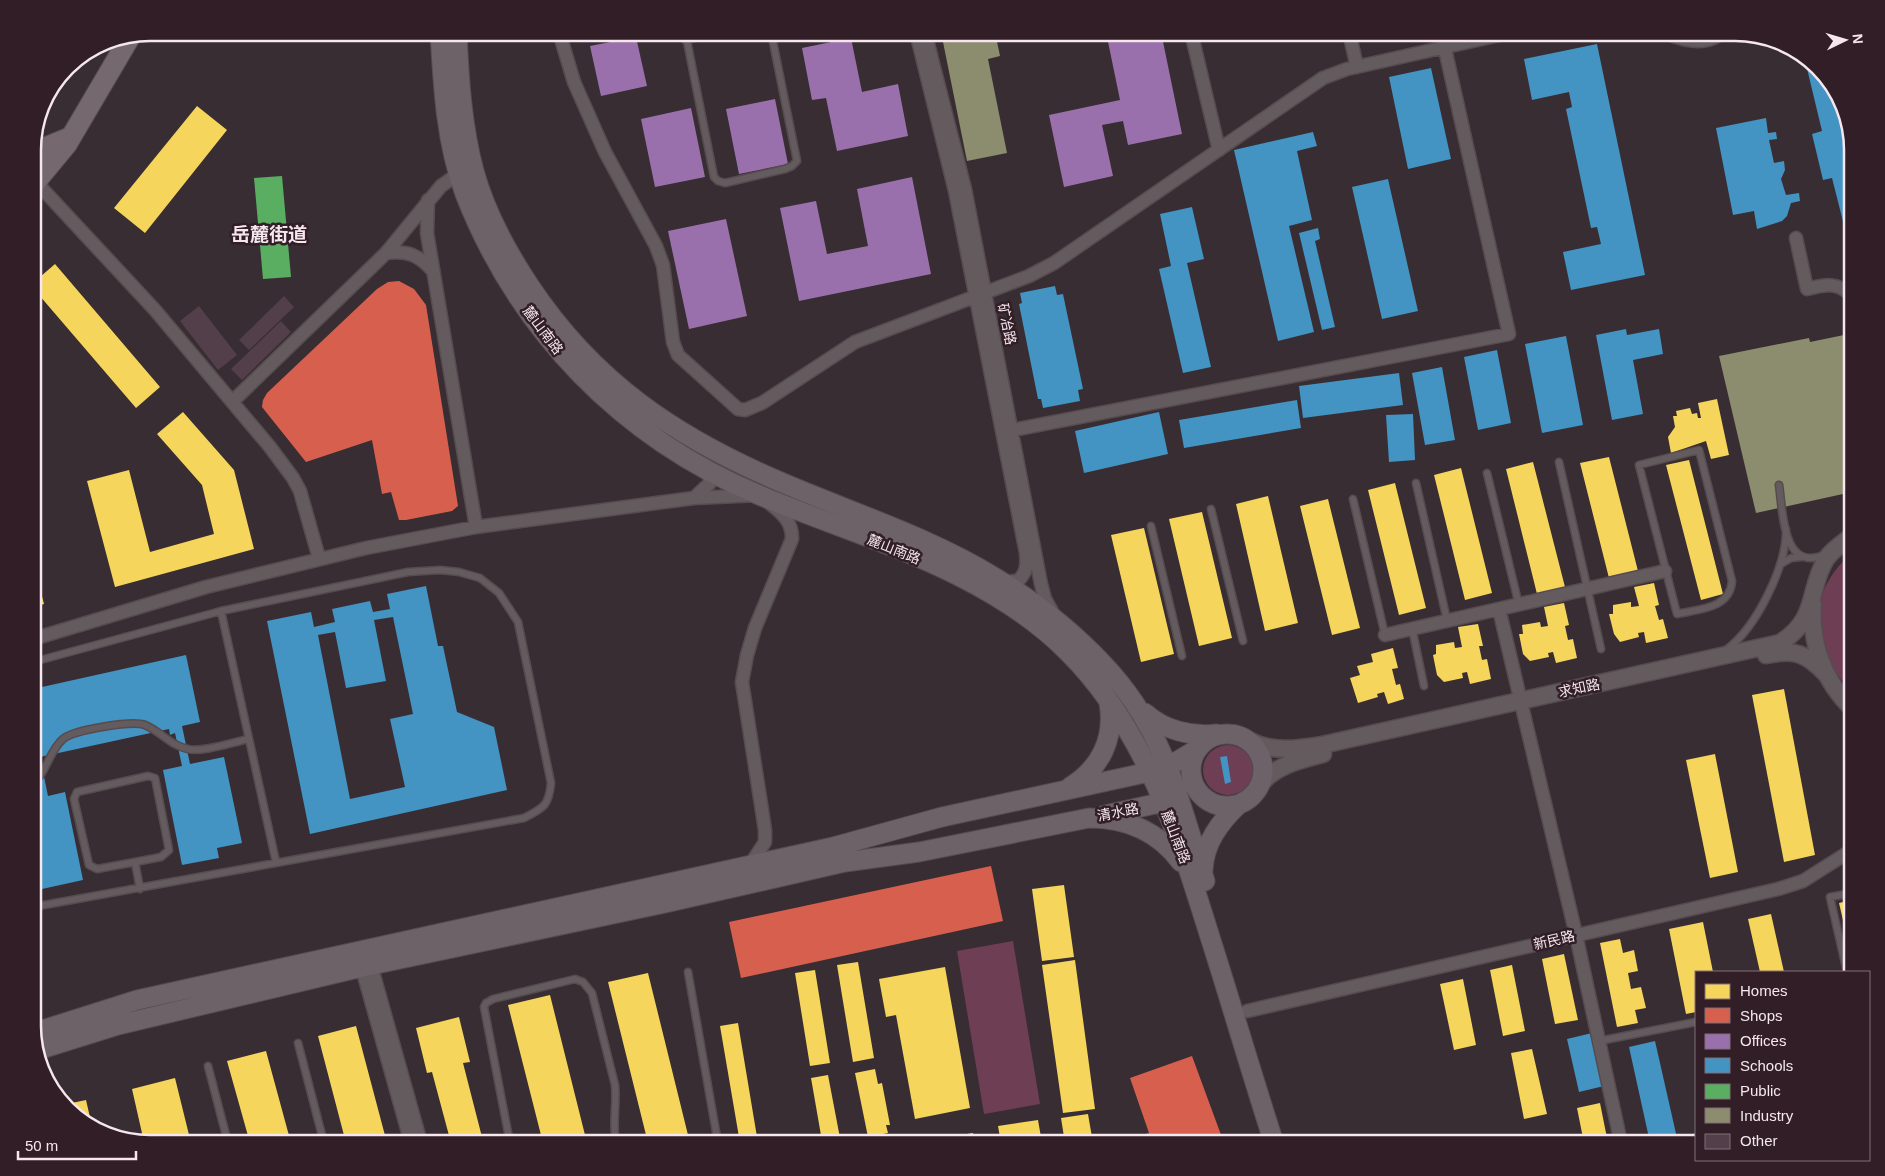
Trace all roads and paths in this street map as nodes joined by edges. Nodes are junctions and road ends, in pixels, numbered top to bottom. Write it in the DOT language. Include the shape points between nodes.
graph roads {
  1 [pos="441,41"];
  2 [pos="459,41"];
  3 [pos="562,41"];
  4 [pos="687,41"];
  5 [pos="774,41"];
  6 [pos="918,41"];
  7 [pos="927,41"];
  8 [pos="1193,41"];
  9 [pos="1351,41"];
  10 [pos="1477,41"];
  11 [pos="1675,41"];
  12 [pos="1710,41"];
  13 [pos="126,44"];
  14 [pos="1445,49"];
  15 [pos="1357,67"];
  16 [pos="71,137"];
  17 [pos="41,148"];
  18 [pos="1219,150"];
  19 [pos="467,174"];
  20 [pos="41,175"];
  21 [pos="41,191"];
  22 [pos="428,200"];
  23 [pos="1796,238"];
  24 [pos="386,253"];
  25 [pos="433,271"];
  26 [pos="1844,288"];
  27 [pos="981,295"];
  28 [pos="233,401"];
  29 [pos="1008,431"];
  30 [pos="1559,462"];
  31 [pos="702,466"];
  32 [pos="1487,473"];
  33 [pos="1416,484"];
  34 [pos="1779,485"];
  35 [pos="759,495"];
  36 [pos="694,498"];
  37 [pos="1353,499"];
  38 [pos="1211,509"];
  39 [pos="1151,526"];
  40 [pos="476,527"];
  41 [pos="1786,529"];
  42 [pos="1844,542"];
  43 [pos="1834,549"];
  44 [pos="1803,557"];
  45 [pos="319,558"];
  46 [pos="1780,566"];
  47 [pos="1665,571"];
  48 [pos="1002,582"];
  49 [pos="1587,588"];
  50 [pos="1813,600"];
  51 [pos="1519,604"];
  52 [pos="1499,609"];
  53 [pos="222,611"];
  54 [pos="1448,620"];
  55 [pos="1057,622"];
  56 [pos="1412,628"];
  57 [pos="1385,635"];
  58 [pos="41,637"];
  59 [pos="1243,641"];
  60 [pos="1601,649"];
  61 [pos="1182,656"];
  62 [pos="1714,658"];
  63 [pos="41,660"];
  64 [pos="1826,674"];
  65 [pos="1424,686"];
  66 [pos="1844,700"];
  67 [pos="1109,701"];
  68 [pos="1135,704"];
  69 [pos="1522,705"];
  70 [pos="1221,733"];
  71 [pos="248,739"];
  72 [pos="1248,740"];
  73 [pos="1196,750"];
  74 [pos="1169,766"];
  75 [pos="1149,772"];
  76 [pos="41,775"];
  77 [pos="1259,786"];
  78 [pos="1066,790"];
  79 [pos="1171,800"];
  80 [pos="1207,800"];
  81 [pos="1239,804"];
  82 [pos="1089,818"];
  83 [pos="1844,856"];
  84 [pos="135,862"];
  85 [pos="276,862"];
  86 [pos="750,865"];
  87 [pos="1197,876"];
  88 [pos="140,889"];
  89 [pos="1844,895"];
  90 [pos="41,906"];
  91 [pos="1576,934"];
  92 [pos="364,959"];
  93 [pos="1844,959"];
  94 [pos="688,972"];
  95 [pos="1247,1012"];
  96 [pos="1695,1022"];
  97 [pos="41,1030"];
  98 [pos="1599,1041"];
  99 [pos="298,1043"];
  100 [pos="43,1048"];
  101 [pos="208,1066"];
  102 [pos="226,1135"];
  103 [pos="322,1135"];
  104 [pos="409,1135"];
  105 [pos="418,1135"];
  106 [pos="508,1135"];
  107 [pos="615,1135"];
  108 [pos="716,1135"];
  109 [pos="1271,1135"];
  110 [pos="1283,1135"];
  111 [pos="1619,1135"];
  1 -- 19 [label="main road, 麓山南路" via="447,120"];
  2 -- 19 [label="main road, 麓山南路"];
  3 -- 27 [label="street" via="574,82 605,152 656,246 663,265 673,342 678,355 738,409 753,408 844,348 869,336"];
  4 -- 5 [label="lane" via="714,177 718,182 725,182 785,169 796,161"];
  6 -- 27 [label="street, 矿冶路"];
  7 -- 27 [label="street, 矿冶路" via="965,189"];
  8 -- 18 [label="street"];
  9 -- 15 [label="street"];
  10 -- 14 [label="street"];
  11 -- 12 [label="lane" via="1693,45"];
  13 -- 16 [label="main road"];
  14 -- 15 [label="street"];
  14 -- 29 [label="street" via="1509,334"];
  15 -- 18 [label="street" via="1323,78"];
  16 -- 17 [label="main road"];
  16 -- 20 [label="main road"];
  18 -- 27 [label="street" via="1054,263"];
  19 -- 22 [label="street" via="441,186"];
  19 -- 31 [label="main road, 麓山南路" via="464,192 514,290 543,333 580,376 633,422"];
  19 -- 48 [label="main road, 麓山南路" via="514,263 570,341 607,379 687,437 733,461 954,555"];
  21 -- 28 [label="street" via="155,310"];
  22 -- 24 [label="street"];
  22 -- 25 [label="street" via="427,233"];
  23 -- 26 [label="street" via="1808,288 1830,283"];
  24 -- 25 [label="street" via="411,253"];
  24 -- 28 [label="street"];
  25 -- 40 [label="street"];
  27 -- 29 [label="street, 矿冶路"];
  28 -- 45 [label="street" via="294,478"];
  29 -- 48 [label="street, 矿冶路" via="1026,568 1018,581"];
  29 -- 55 [label="street, 矿冶路" via="1045,600"];
  30 -- 49 [label="lane"];
  31 -- 35 [label="main road, 麓山南路"];
  31 -- 36 [label="street" via="709,475 710,483"];
  32 -- 51 [label="lane"];
  33 -- 54 [label="lane"];
  34 -- 41 [label="lane"];
  35 -- 36 [label="street"];
  35 -- 67 [label="main road, 麓山南路" via="954,574 997,598 1045,631 1066,650"];
  35 -- 86 [label="street" via="788,520 792,539 755,628 742,682 765,830 765,842"];
  36 -- 40 [label="street"];
  37 -- 57 [label="lane"];
  38 -- 59 [label="lane"];
  39 -- 61 [label="lane"];
  40 -- 45 [label="street"];
  41 -- 44 [label="lane" via="1790,545"];
  41 -- 46 [label="lane"];
  42 -- 43 [label="street, 求知路"];
  43 -- 44 [label="lane" via="1816,557"];
  43 -- 50 [label="street, 求知路" via="1822,568"];
  44 -- 46 [label="lane" via="1786,560"];
  45 -- 58 [label="street"];
  46 -- 62 [label="lane" via="1752,622 1739,639"];
  47 -- 47 [label="lane" via="1639,465 1699,450 1732,581 1731,590 1718,605 1677,614"];
  47 -- 49 [label="street"];
  48 -- 55 [label="main road, 麓山南路"];
  49 -- 51 [label="street"];
  49 -- 60 [label="lane"];
  50 -- 62 [label="street, 求知路" via="1797,629 1780,643"];
  50 -- 64 [label="street" via="1815,639"];
  51 -- 52 [label="street"];
  52 -- 54 [label="street"];
  52 -- 69 [label="street"];
  53 -- 63 [label="lane"];
  53 -- 71 [label="lane"];
  53 -- 85 [label="lane" via="408,572 440,570 480,578 499,593 518,622 551,783 549,799 540,810 524,818"];
  54 -- 56 [label="street"];
  55 -- 68 [label="main road, 麓山南路" via="1104,665"];
  56 -- 57 [label="street"];
  56 -- 65 [label="lane"];
  62 -- 69 [label="street, 求知路"];
  64 -- 66 [label="street"];
  64 -- 69 [label="street, 求知路" via="1809,657 1775,653"];
  67 -- 75 [label="main road, 麓山南路"];
  67 -- 78 [label="main road" via="1111,726 1104,751 1083,779"];
  68 -- 70 [label="main road" via="1165,727 1194,734"];
  68 -- 74 [label="main road, 麓山南路" via="1159,742"];
  69 -- 72 [label="street, 求知路" via="1296,749 1270,749"];
  69 -- 77 [label="street, 求知路" via="1305,758 1280,768"];
  69 -- 91 [label="street"];
  70 -- 72 [label="main road"];
  70 -- 73 [label="main road" via="1211,736"];
  71 -- 76 [label="lane" via="190,750 150,727 134,722 62,739"];
  71 -- 85 [label="lane"];
  72 -- 77 [label="main road" via="1262,761 1263,774"];
  73 -- 74 [label="main road"];
  73 -- 80 [label="main road" via="1190,773 1196,788"];
  74 -- 75 [label="main road"];
  74 -- 79 [label="main road, 麓山南路"];
  75 -- 78 [label="main road"];
  75 -- 79 [label="main road, 麓山南路"];
  77 -- 81 [label="main road"];
  78 -- 86 [label="main road"];
  79 -- 80 [label="main road, 清水路"];
  79 -- 82 [label="main road, 清水路"];
  79 -- 87 [label="main road, 麓山南路"];
  80 -- 81 [label="main road" via="1223,806"];
  81 -- 87 [label="main road" via="1211,839"];
  82 -- 87 [label="main road" via="1121,820 1152,834"];
  82 -- 92 [label="main road" via="919,852 845,862 665,903"];
  83 -- 91 [label="street, 新民路" via="1803,881 1778,889"];
  84 -- 84 [label="lane" via="161,857 170,850 155,778 148,776 77,792 74,800 88,865 97,869"];
  84 -- 88 [label="lane"];
  85 -- 88 [label="lane"];
  86 -- 92 [label="main road"];
  87 -- 95 [label="main road, 麓山南路"];
  87 -- 109 [label="main road, 麓山南路"];
  88 -- 90 [label="lane"];
  89 -- 93 [label="lane" via="1830,898"];
  91 -- 95 [label="street, 新民路"];
  91 -- 98 [label="street"];
  92 -- 97 [label="main road" via="137,1000"];
  92 -- 100 [label="main road"];
  92 -- 104 [label="street"];
  92 -- 105 [label="street"];
  94 -- 108 [label="lane"];
  95 -- 110 [label="main road, 麓山南路"];
  96 -- 98 [label="lane"];
  98 -- 111 [label="street"];
  99 -- 103 [label="lane"];
  101 -- 102 [label="lane"];
  106 -- 107 [label="lane" via="484,1007 493,999 575,979 588,986 596,1011 616,1096"];
}
